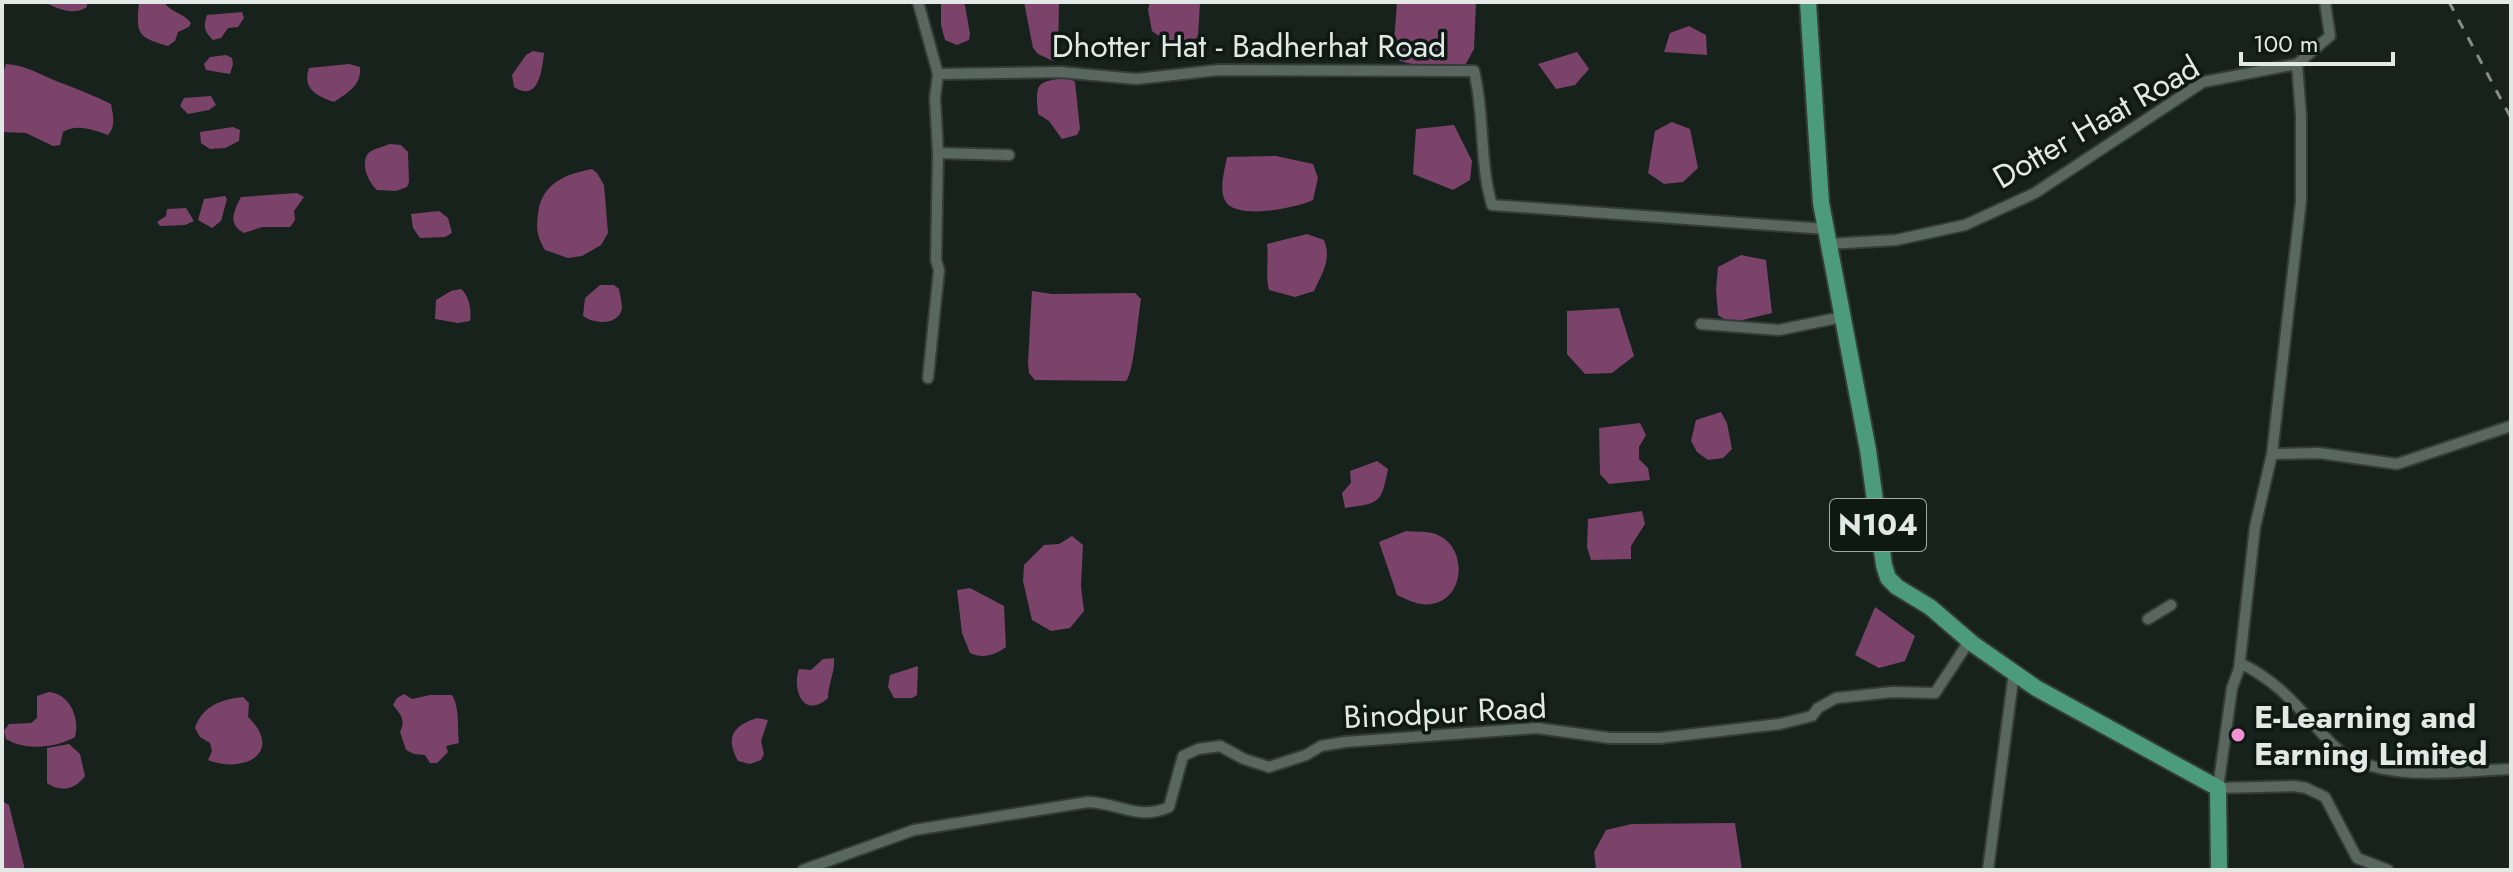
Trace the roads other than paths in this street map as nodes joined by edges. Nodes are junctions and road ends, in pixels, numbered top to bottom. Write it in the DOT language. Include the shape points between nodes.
graph roads {
  1 [pos="918,2"];
  2 [pos="1808,2"];
  3 [pos="2325,2"];
  4 [pos="2297,64"];
  5 [pos="938,74"];
  6 [pos="938,153"];
  7 [pos="1009,155"];
  8 [pos="1827,237"];
  9 [pos="1842,317"];
  10 [pos="1701,324"];
  11 [pos="928,378"];
  12 [pos="2511,426"];
  13 [pos="2272,454"];
  14 [pos="2171,605"];
  15 [pos="2148,619"];
  16 [pos="1970,640"];
  17 [pos="2239,666"];
  18 [pos="2014,672"];
  19 [pos="2511,769"];
  20 [pos="2218,788"];
  21 [pos="803,870"];
  22 [pos="1988,870"];
  23 [pos="2219,870"];
  24 [pos="2388,870"];
  1 -- 5 [label="street"];
  2 -- 8 [label="highway, N104"];
  3 -- 4 [label="street" via="2330,36"];
  4 -- 8 [label="street, Dotter Haat Road" via="2203,82 2035,193 1965,225 1896,240"];
  4 -- 13 [label="street" via="2301,201"];
  5 -- 6 [label="street"];
  5 -- 8 [label="street, Dhotter Hat - Badherhat Road" via="1060,72 1136,79 1219,70 1474,71 1492,205"];
  6 -- 7 [label="street"];
  6 -- 11 [label="street" via="939,270"];
  8 -- 9 [label="highway, N104"];
  9 -- 10 [label="street" via="1779,330"];
  9 -- 16 [label="highway, N104" via="1888,578"];
  12 -- 13 [label="street" via="2397,464 2319,453"];
  13 -- 17 [label="street" via="2255,527"];
  14 -- 15 [label="street"];
  16 -- 18 [label="highway, N104"];
  16 -- 21 [label="street, Binodpur Road" via="1935,693 1836,698 1812,716 1780,724 1660,738 1610,738 1537,728 1345,742 1269,767 1220,746 1198,749 1183,756 1169,807 1159,812 1141,814 1088,802 930,827"];
  17 -- 19 [label="street" via="2265,675 2342,753 2377,770"];
  17 -- 20 [label="street"];
  18 -- 20 [label="highway, N104" via="2111,732"];
  18 -- 22 [label="street"];
  20 -- 23 [label="highway"];
  20 -- 24 [label="street" via="2294,786 2316,792 2325,797 2357,858"];
}
